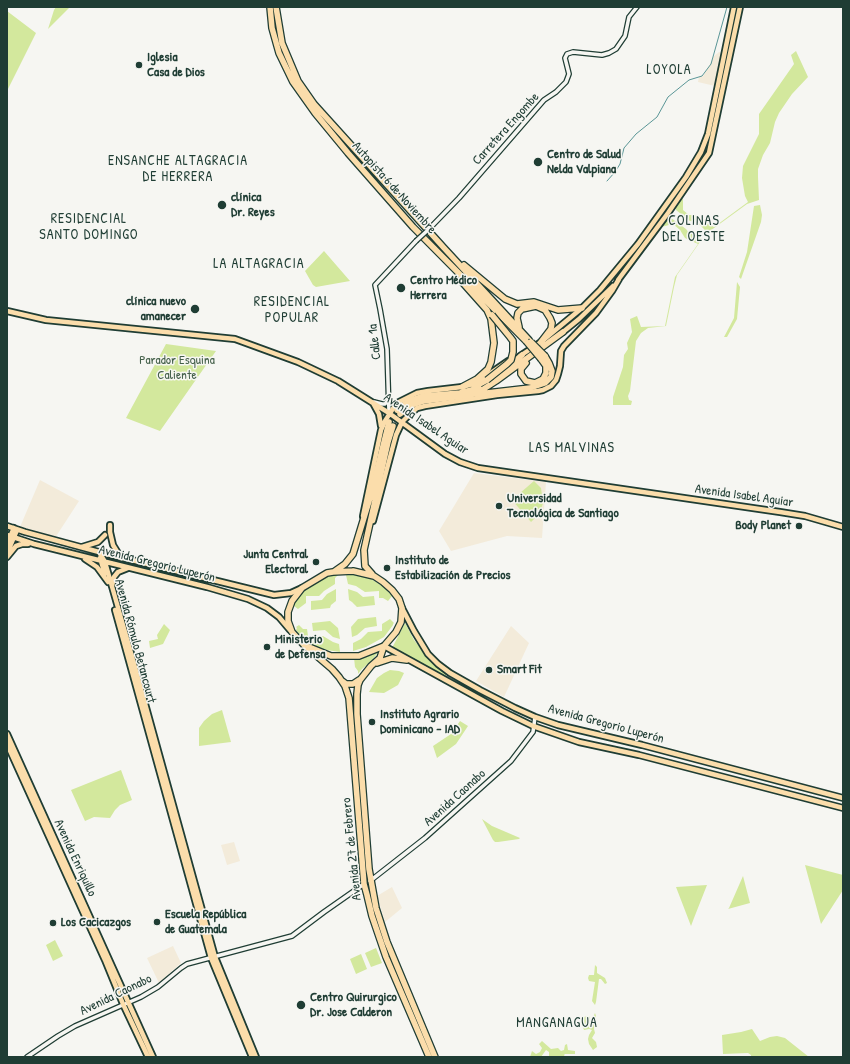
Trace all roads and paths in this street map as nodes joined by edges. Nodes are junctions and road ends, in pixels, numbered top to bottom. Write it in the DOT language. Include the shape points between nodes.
graph roads {
  1 [pos="270,7"];
  2 [pos="276,7"];
  3 [pos="638,7"];
  4 [pos="734,7"];
  5 [pos="740,7"];
  6 [pos="728,33"];
  7 [pos="734,34"];
  8 [pos="413,228"];
  9 [pos="444,248"];
  10 [pos="619,279"];
  11 [pos="375,285"];
  12 [pos="582,308"];
  13 [pos="487,310"];
  14 [pos="7,311"];
  15 [pos="522,332"];
  16 [pos="563,332"];
  17 [pos="527,340"];
  18 [pos="541,342"];
  19 [pos="522,355"];
  20 [pos="543,357"];
  21 [pos="462,387"];
  22 [pos="516,390"];
  23 [pos="447,394"];
  24 [pos="471,395"];
  25 [pos="497,395"];
  26 [pos="389,399"];
  27 [pos="372,402"];
  28 [pos="389,413"];
  29 [pos="402,422"];
  30 [pos="381,430"];
  31 [pos="110,525"];
  32 [pos="7,526"];
  33 [pos="843,527"];
  34 [pos="16,529"];
  35 [pos="361,530"];
  36 [pos="105,535"];
  37 [pos="11,536"];
  38 [pos="7,544"];
  39 [pos="34,544"];
  40 [pos="80,547"];
  41 [pos="364,550"];
  42 [pos="99,552"];
  43 [pos="7,556"];
  44 [pos="82,556"];
  45 [pos="89,558"];
  46 [pos="121,558"];
  47 [pos="103,562"];
  48 [pos="131,568"];
  49 [pos="333,572"];
  50 [pos="374,576"];
  51 [pos="108,582"];
  52 [pos="112,586"];
  53 [pos="302,588"];
  54 [pos="402,608"];
  55 [pos="292,632"];
  56 [pos="304,645"];
  57 [pos="384,646"];
  58 [pos="407,660"];
  59 [pos="371,666"];
  60 [pos="362,678"];
  61 [pos="340,680"];
  62 [pos="480,690"];
  63 [pos="348,694"];
  64 [pos="476,698"];
  65 [pos="357,709"];
  66 [pos="535,717"];
  67 [pos="533,726"];
  68 [pos="7,734"];
  69 [pos="7,744"];
  70 [pos="15,758"];
  71 [pos="361,769"];
  72 [pos="355,771"];
  73 [pos="843,798"];
  74 [pos="843,808"];
  75 [pos="370,881"];
  76 [pos="364,884"];
  77 [pos="213,957"];
  78 [pos="126,1003"];
  79 [pos="27,1057"];
  80 [pos="148,1057"];
  81 [pos="153,1057"];
  82 [pos="252,1057"];
  83 [pos="256,1057"];
  84 [pos="429,1057"];
  85 [pos="435,1057"];
  1 -- 8 [label="highway, Autopista 6 de Noviembre" via="272,28 279,53 293,82 315,113"];
  2 -- 9 [label="highway, Autopista 6 de Noviembre" via="282,43 304,91"];
  3 -- 11 [label="street, Carretera Engombe, bridge" via="630,17 625,36 616,49 602,55 573,52 566,54 569,74 566,82 544,100 459,198"];
  4 -- 6 [label="main road"];
  5 -- 7 [label="main road"];
  6 -- 7 [label="main road"];
  6 -- 12 [label="main road" via="708,134 701,152 638,244 613,276"];
  7 -- 10 [label="main road" via="710,153"];
  8 -- 13 [label="highway"];
  8 -- 17 [label="highway, Autopista 6 de Noviembre"];
  9 -- 12 [label="highway" via="505,299 517,304 534,302 558,310"];
  9 -- 15 [label="highway, Autopista 6 de Noviembre"];
  10 -- 16 [label="main road" via="585,314"];
  10 -- 25 [label="main road" via="596,313 564,346 558,374 551,386 538,391"];
  11 -- 26 [label="street, Calle 1a" via="387,349"];
  12 -- 18 [label="main road"];
  13 -- 21 [label="highway" via="493,329 491,362 484,374"];
  13 -- 23 [label="highway, bridge" via="512,341 511,360 476,387"];
  14 -- 27 [label="main road, Avenida Isabel Aguiar" via="46,320 235,339 311,368"];
  15 -- 17 [label="highway, Autopista 6 de Noviembre"];
  15 -- 18 [label="highway" via="517,322 518,313 531,306 541,307 548,313 552,324"];
  16 -- 20 [label="highway" via="523,365 521,374 526,381 535,383 546,376"];
  16 -- 24 [label="highway" via="490,386"];
  17 -- 20 [label="highway, Autopista 6 de Noviembre, bridge"];
  18 -- 19 [label="main road"];
  19 -- 21 [label="main road" via="500,365 476,383"];
  19 -- 23 [label="highway" via="479,388"];
  20 -- 22 [label="highway" via="552,371 549,381"];
  21 -- 28 [label="main road" via="417,393 399,402"];
  22 -- 24 [label="highway"];
  22 -- 25 [label="highway"];
  23 -- 24 [label="highway" via="416,398 409,401 399,412 424,401"];
  25 -- 29 [label="main road" via="425,406 412,412"];
  26 -- 27 [label="street" via="385,404"];
  26 -- 28 [label="street, Calle 1a"];
  27 -- 28 [label="main road, Avenida Isabel Aguiar"];
  27 -- 30 [label="main road" via="380,417"];
  28 -- 29 [label="main road, Avenida Isabel Aguiar"];
  28 -- 30 [label="main road"];
  29 -- 33 [label="main road, Avenida Isabel Aguiar" via="445,454 478,468 805,516"];
  29 -- 41 [label="main road" via="393,444"];
  30 -- 35 [label="main road"];
  31 -- 46 [label="main road" via="113,545"];
  32 -- 34 [label="main road, Avenida Gregorio Luperón"];
  34 -- 37 [label="main road"];
  34 -- 40 [label="main road, Avenida Gregorio Luperón"];
  35 -- 41 [label="highway" via="391,424"];
  35 -- 49 [label="highway" via="351,557"];
  36 -- 40 [label="main road" via="98,542"];
  37 -- 38 [label="main road"];
  37 -- 39 [label="main road, Avenida Gregorio Luperón"];
  37 -- 43 [label="main road"];
  39 -- 43 [label="main road" via="19,545"];
  39 -- 44 [label="main road, Avenida Gregorio Luperón"];
  40 -- 42 [label="main road, Avenida Gregorio Luperón"];
  41 -- 50 [label="highway" via="365,566"];
  42 -- 45 [label="main road" via="96,557"];
  42 -- 46 [label="main road, Avenida Gregorio Luperón"];
  42 -- 47 [label="main road, Avenida Rómulo Betancourt"];
  44 -- 45 [label="main road, Avenida Gregorio Luperón"];
  44 -- 51 [label="main road" via="97,568"];
  45 -- 47 [label="main road, Avenida Gregorio Luperón"];
  46 -- 53 [label="main road, Avenida Gregorio Luperón" via="274,595 291,593"];
  47 -- 48 [label="main road, Avenida Gregorio Luperón"];
  47 -- 51 [label="main road, Avenida Rómulo Betancourt"];
  47 -- 52 [label="main road, Avenida Rómulo Betancourt"];
  48 -- 52 [label="main road" via="118,572"];
  48 -- 55 [label="main road, Avenida Gregorio Luperón" via="255,602 279,617"];
  49 -- 50 [label="highway" via="353,571"];
  49 -- 53 [label="highway"];
  50 -- 54 [label="highway" via="392,590"];
  51 -- 77 [label="main road, Avenida Rómulo Betancourt"];
  52 -- 77 [label="main road, Avenida Rómulo Betancourt"];
  53 -- 55 [label="highway" via="292,601 288,612"];
  54 -- 57 [label="highway" via="401,622"];
  54 -- 62 [label="main road, Avenida Gregorio Luperón" via="428,654 450,673"];
  55 -- 56 [label="highway"];
  56 -- 57 [label="highway" via="331,656 346,657 359,656"];
  56 -- 61 [label="highway, Avenida 27 de Febrero" via="332,669"];
  57 -- 58 [label="main road, Avenida Gregorio Luperón"];
  57 -- 59 [label="highway, Avenida 27 de Febrero" via="380,658"];
  58 -- 59 [label="highway" via="392,658"];
  58 -- 64 [label="main road, Avenida Gregorio Luperón"];
  59 -- 60 [label="highway, Avenida 27 de Febrero"];
  60 -- 61 [label="highway" via="352,684"];
  60 -- 65 [label="highway, Avenida 27 de Febrero" via="358,686"];
  61 -- 63 [label="highway, Avenida 27 de Febrero"];
  62 -- 64 [label="main road"];
  62 -- 66 [label="main road, Avenida Gregorio Luperón"];
  63 -- 65 [label="highway" via="354,692"];
  63 -- 72 [label="highway, Avenida 27 de Febrero"];
  64 -- 67 [label="main road, Avenida Gregorio Luperón"];
  65 -- 71 [label="highway, Avenida 27 de Febrero"];
  66 -- 67 [label="street, Avenida Caonabo"];
  66 -- 73 [label="main road, Avenida Gregorio Luperón"];
  67 -- 74 [label="main road, Avenida Gregorio Luperón" via="579,742"];
  67 -- 75 [label="street, Avenida Caonabo" via="533,732 512,761 425,838"];
  68 -- 70 [label="main road, Avenida Enriquillo"];
  69 -- 70 [label="main road, Avenida Enriquillo"];
  70 -- 78 [label="main road, Avenida Enriquillo"];
  71 -- 72 [label="highway"];
  71 -- 75 [label="highway, Avenida 27 de Febrero"];
  72 -- 76 [label="highway, Avenida 27 de Febrero"];
  75 -- 85 [label="highway, Avenida 27 de Febrero" via="387,942"];
  76 -- 77 [label="street, Avenida Caonabo" via="292,936"];
  76 -- 84 [label="highway, Avenida 27 de Febrero" via="386,957"];
  77 -- 78 [label="street, Avenida Caonabo" via="188,964 158,987"];
  77 -- 82 [label="main road, Avenida Rómulo Betancourt"];
  77 -- 83 [label="main road, Avenida Rómulo Betancourt"];
  78 -- 79 [label="street, Avenida Caonabo" via="70,1030"];
  78 -- 80 [label="main road, Avenida Enriquillo"];
  78 -- 81 [label="main road, Avenida Enriquillo"];
}
